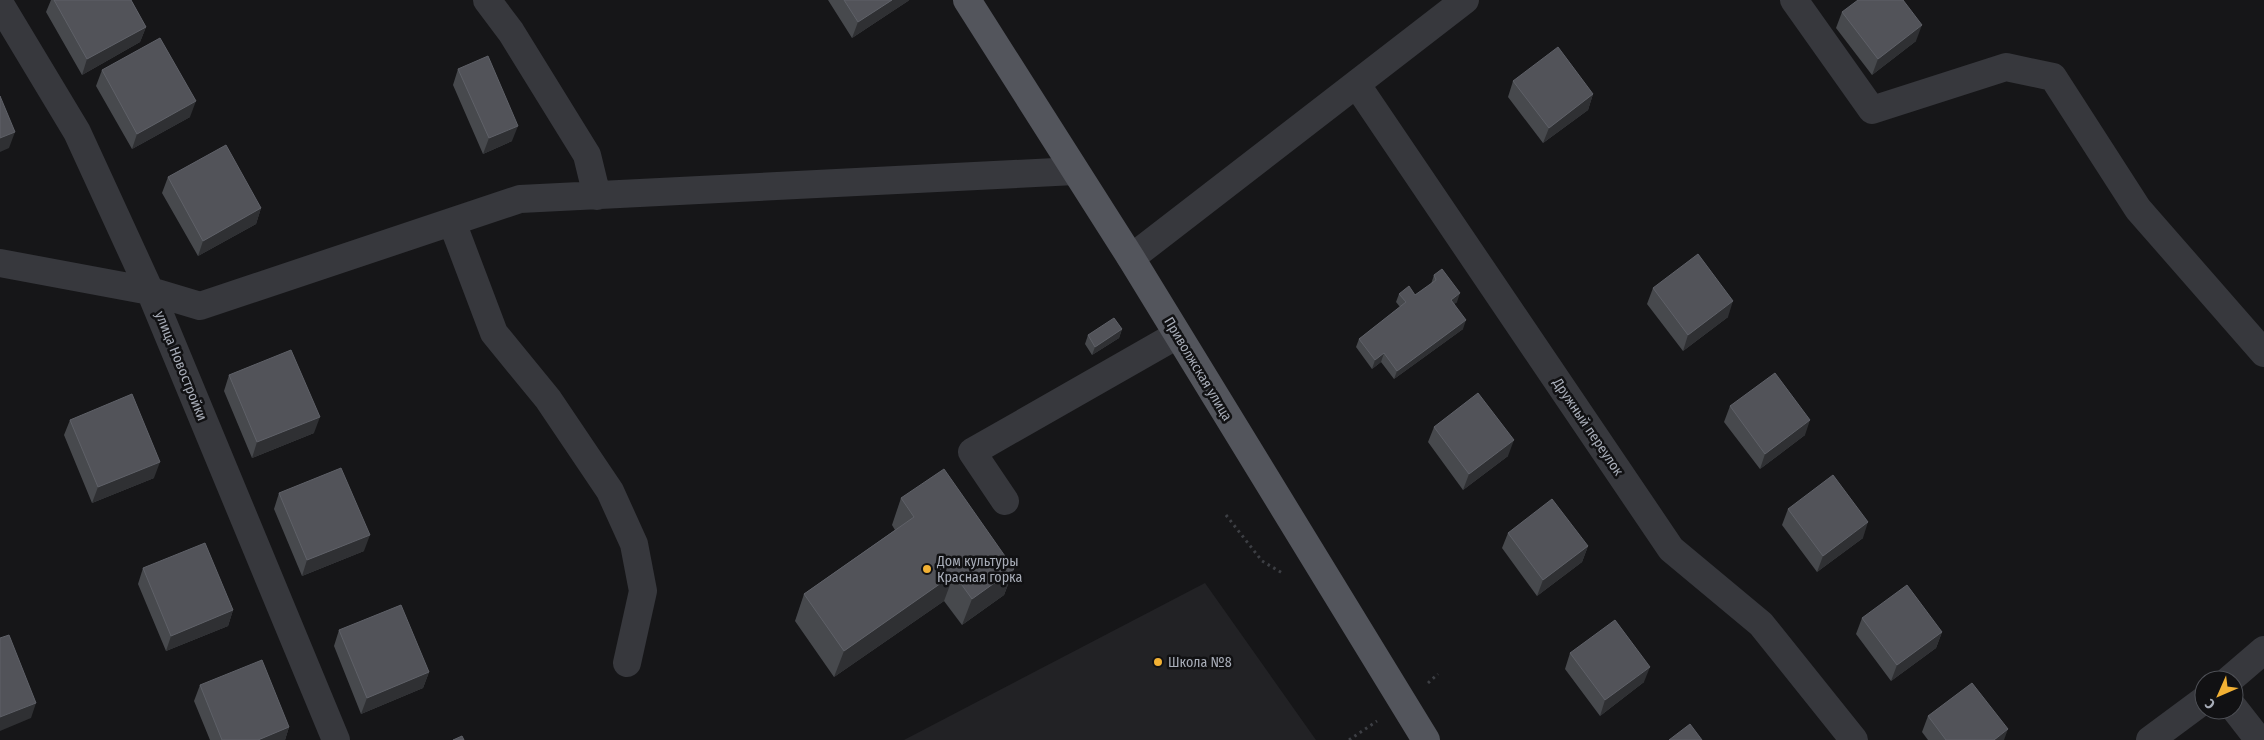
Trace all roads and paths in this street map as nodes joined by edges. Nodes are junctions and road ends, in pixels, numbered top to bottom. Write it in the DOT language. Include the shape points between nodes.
graph roads {
  1 [pos="487,0"];
  2 [pos="967,0"];
  3 [pos="1465,0"];
  4 [pos="1794,0"];
  5 [pos="0,4"];
  6 [pos="1357,85"];
  7 [pos="1075,171"];
  8 [pos="597,196"];
  9 [pos="452,222"];
  10 [pos="1131,258"];
  11 [pos="0,263"];
  12 [pos="150,291"];
  13 [pos="1178,334"];
  14 [pos="2264,353"];
  15 [pos="1005,501"];
  16 [pos="2264,650"];
  17 [pos="627,663"];
  18 [pos="2241,670"];
  19 [pos="2194,707"];
  20 [pos="2243,720"];
  21 [pos="336,740"];
  22 [pos="1426,740"];
  23 [pos="1854,740"];
  24 [pos="2150,740"];
  25 [pos="2259,740"];
  1 -- 8 [label="street" via="511,32 586,155"];
  2 -- 7 [label="main road, Приволжская улица"];
  3 -- 6 [label="street"];
  4 -- 14 [label="street" via="1872,110 2006,67 2053,77 2138,209"];
  5 -- 12 [label="street, улица Новостройки" via="77,132"];
  6 -- 10 [label="street"];
  6 -- 23 [label="street, Дружный переулок" via="1670,549 1761,624"];
  7 -- 8 [label="street"];
  7 -- 10 [label="main road, Приволжская улица"];
  8 -- 9 [label="street" via="520,200"];
  9 -- 12 [label="street" via="200,306"];
  9 -- 17 [label="street" via="494,333 548,399 610,491 634,544 643,591"];
  10 -- 13 [label="main road, Приволжская улица"];
  11 -- 12 [label="street"];
  12 -- 21 [label="street, улица Новостройки"];
  13 -- 15 [label="street" via="972,452"];
  13 -- 22 [label="main road, Приволжская улица"];
  16 -- 18 [label="street"];
  19 -- 24 [label="street"];
  20 -- 25 [label="street"];
}
